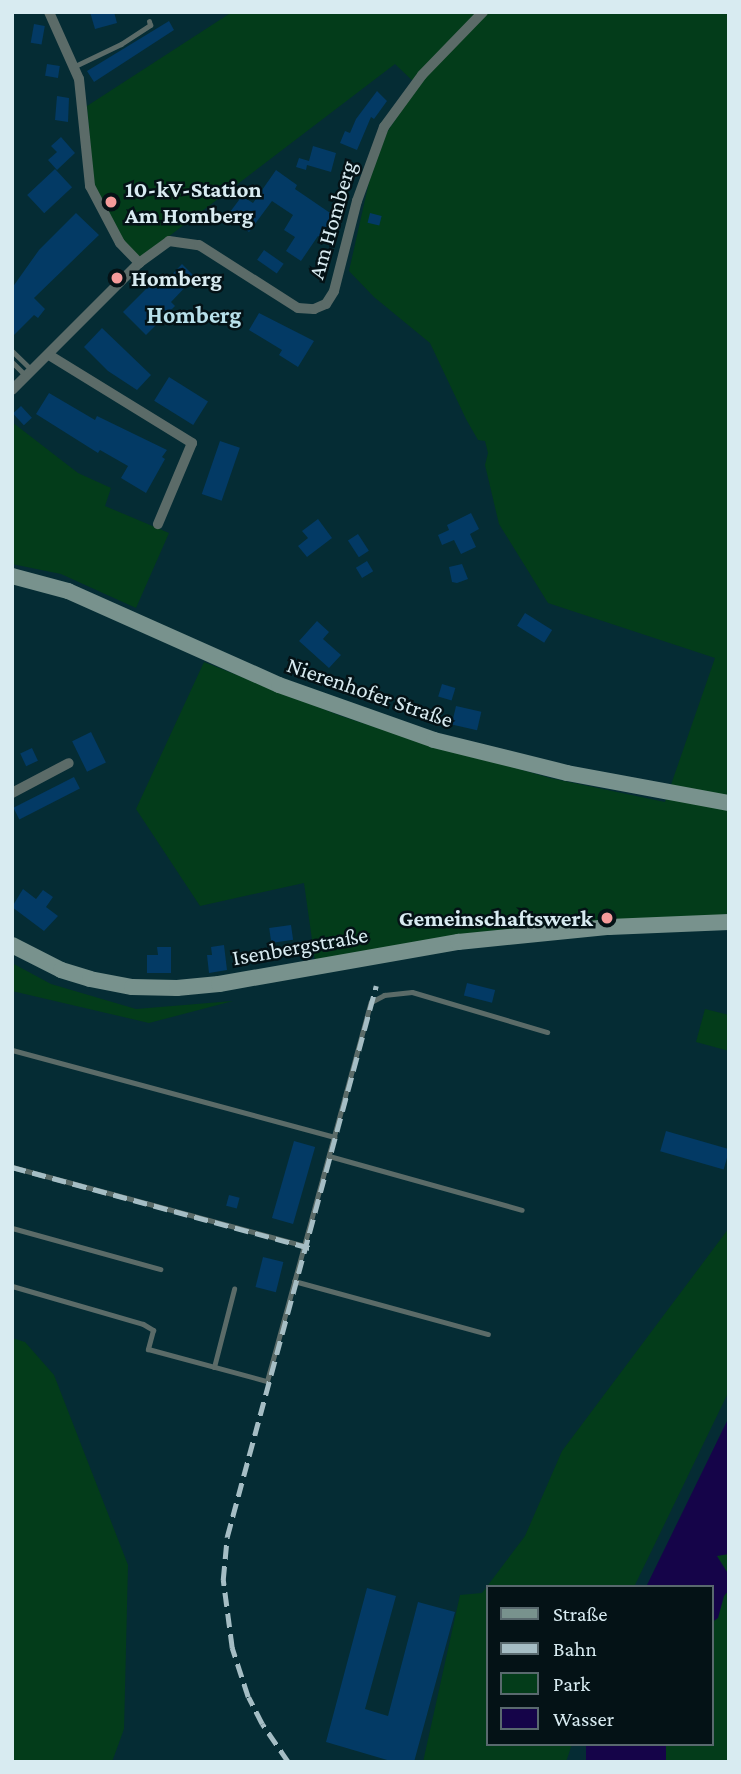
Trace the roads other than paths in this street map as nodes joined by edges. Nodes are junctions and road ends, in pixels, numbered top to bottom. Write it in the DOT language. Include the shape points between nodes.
graph roads {
  1 [pos="49,12"];
  2 [pos="482,12"];
  3 [pos="149,21"];
  4 [pos="75,66"];
  5 [pos="139,263"];
  6 [pos="12,351"];
  7 [pos="49,355"];
  8 [pos="12,362"];
  9 [pos="29,373"];
  10 [pos="12,390"];
  11 [pos="158,524"];
  12 [pos="12,576"];
  13 [pos="69,763"];
  14 [pos="12,793"];
  15 [pos="729,803"];
  16 [pos="729,922"];
  17 [pos="12,945"];
  18 [pos="547,1032"];
  19 [pos="12,1050"];
  20 [pos="334,1137"];
  21 [pos="329,1156"];
  22 [pos="12,1167"];
  23 [pos="522,1210"];
  24 [pos="12,1228"];
  25 [pos="304,1246"];
  26 [pos="160,1269"];
  27 [pos="295,1281"];
  28 [pos="12,1286"];
  29 [pos="234,1289"];
  30 [pos="488,1334"];
  31 [pos="214,1367"];
  1 -- 4 [label="street"];
  2 -- 5 [label="street, Am Homberg" via="422,75 384,127 357,201 334,291 326,304 314,309 293,306 191,242 169,241"];
  3 -- 4 [label="lane" via="150,25 121,44"];
  4 -- 5 [label="street" via="90,186 120,243"];
  5 -- 7 [label="street, Am Homberg"];
  6 -- 9 [label="lane"];
  7 -- 9 [label="street, Am Homberg"];
  7 -- 11 [label="street" via="192,443"];
  8 -- 9 [label="lane"];
  9 -- 10 [label="street, Am Homberg"];
  12 -- 15 [label="main road, Nierenhofer Straße" via="68,591 279,685 434,740 567,773"];
  13 -- 14 [label="street"];
  16 -- 17 [label="main road, Isenbergstraße" via="609,927 458,942 177,988 90,979"];
  18 -- 20 [label="lane" via="412,992 378,996 371,1002"];
  19 -- 20 [label="lane"];
  20 -- 21 [label="lane"];
  21 -- 23 [label="lane"];
  21 -- 25 [label="lane"];
  22 -- 25 [label="lane"];
  24 -- 26 [label="lane"];
  25 -- 27 [label="lane"];
  27 -- 30 [label="lane"];
  27 -- 31 [label="lane" via="267,1381"];
  28 -- 31 [label="lane" via="143,1324 153,1330 148,1349"];
  29 -- 31 [label="lane"];
}
